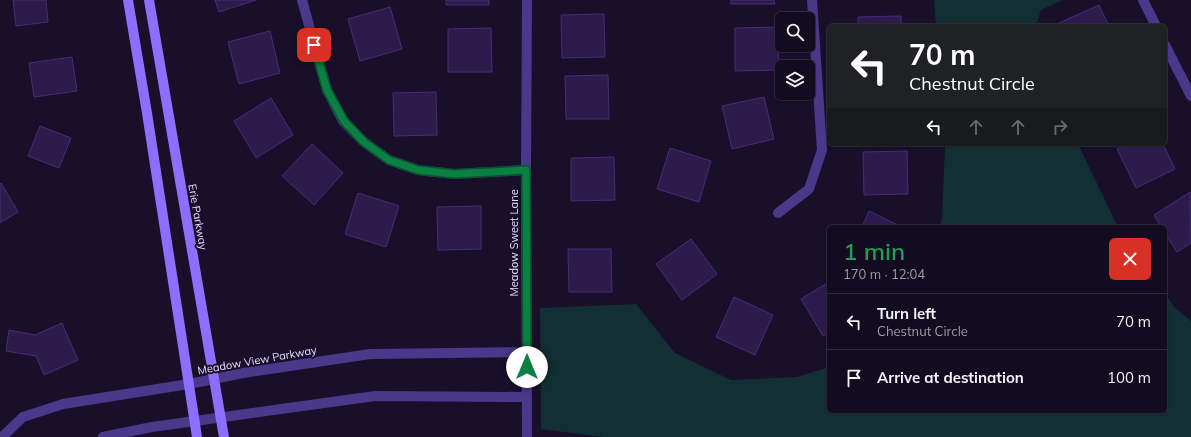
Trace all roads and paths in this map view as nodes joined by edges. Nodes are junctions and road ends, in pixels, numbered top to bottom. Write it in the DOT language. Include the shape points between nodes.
graph roads {
  1 [pos="128,0"];
  2 [pos="150,0"];
  3 [pos="302,0"];
  4 [pos="527,0"];
  5 [pos="812,0"];
  6 [pos="1143,0"];
  7 [pos="1155,24"];
  8 [pos="1167,49"];
  9 [pos="1191,96"];
  10 [pos="526,170"];
  11 [pos="778,213"];
  12 [pos="527,352"];
  13 [pos="214,379"];
  14 [pos="189,384"];
  15 [pos="527,397"];
  16 [pos="220,417"];
  17 [pos="194,421"];
  18 [pos="2,437"];
  19 [pos="103,437"];
  20 [pos="197,437"];
  21 [pos="224,437"];
  22 [pos="527,437"];
  1 -- 14 [label="main road"];
  2 -- 13 [label="main road, Erie Parkway"];
  3 -- 10 [label="street" via="327,90 344,121 364,142 389,160 418,170 454,174"];
  4 -- 10 [label="street, Meadow Sweet Lane"];
  5 -- 11 [label="street" via="822,150 809,189"];
  6 -- 7 [label="street"];
  8 -- 9 [label="street"];
  10 -- 12 [label="street, Meadow Sweet Lane"];
  12 -- 13 [label="street, Meadow View Parkway" via="370,354"];
  12 -- 15 [label="street, Meadow Sweet Lane"];
  13 -- 14 [label="street, Meadow View Parkway"];
  13 -- 16 [label="main road, Erie Parkway"];
  14 -- 17 [label="main road"];
  14 -- 18 [label="street, Meadow View Parkway" via="63,404 23,417"];
  15 -- 16 [label="street" via="375,396"];
  15 -- 22 [label="street, Meadow Sweet Lane"];
  16 -- 17 [label="street"];
  16 -- 21 [label="main road, Erie Parkway"];
  17 -- 19 [label="street"];
  17 -- 20 [label="main road"];
}
